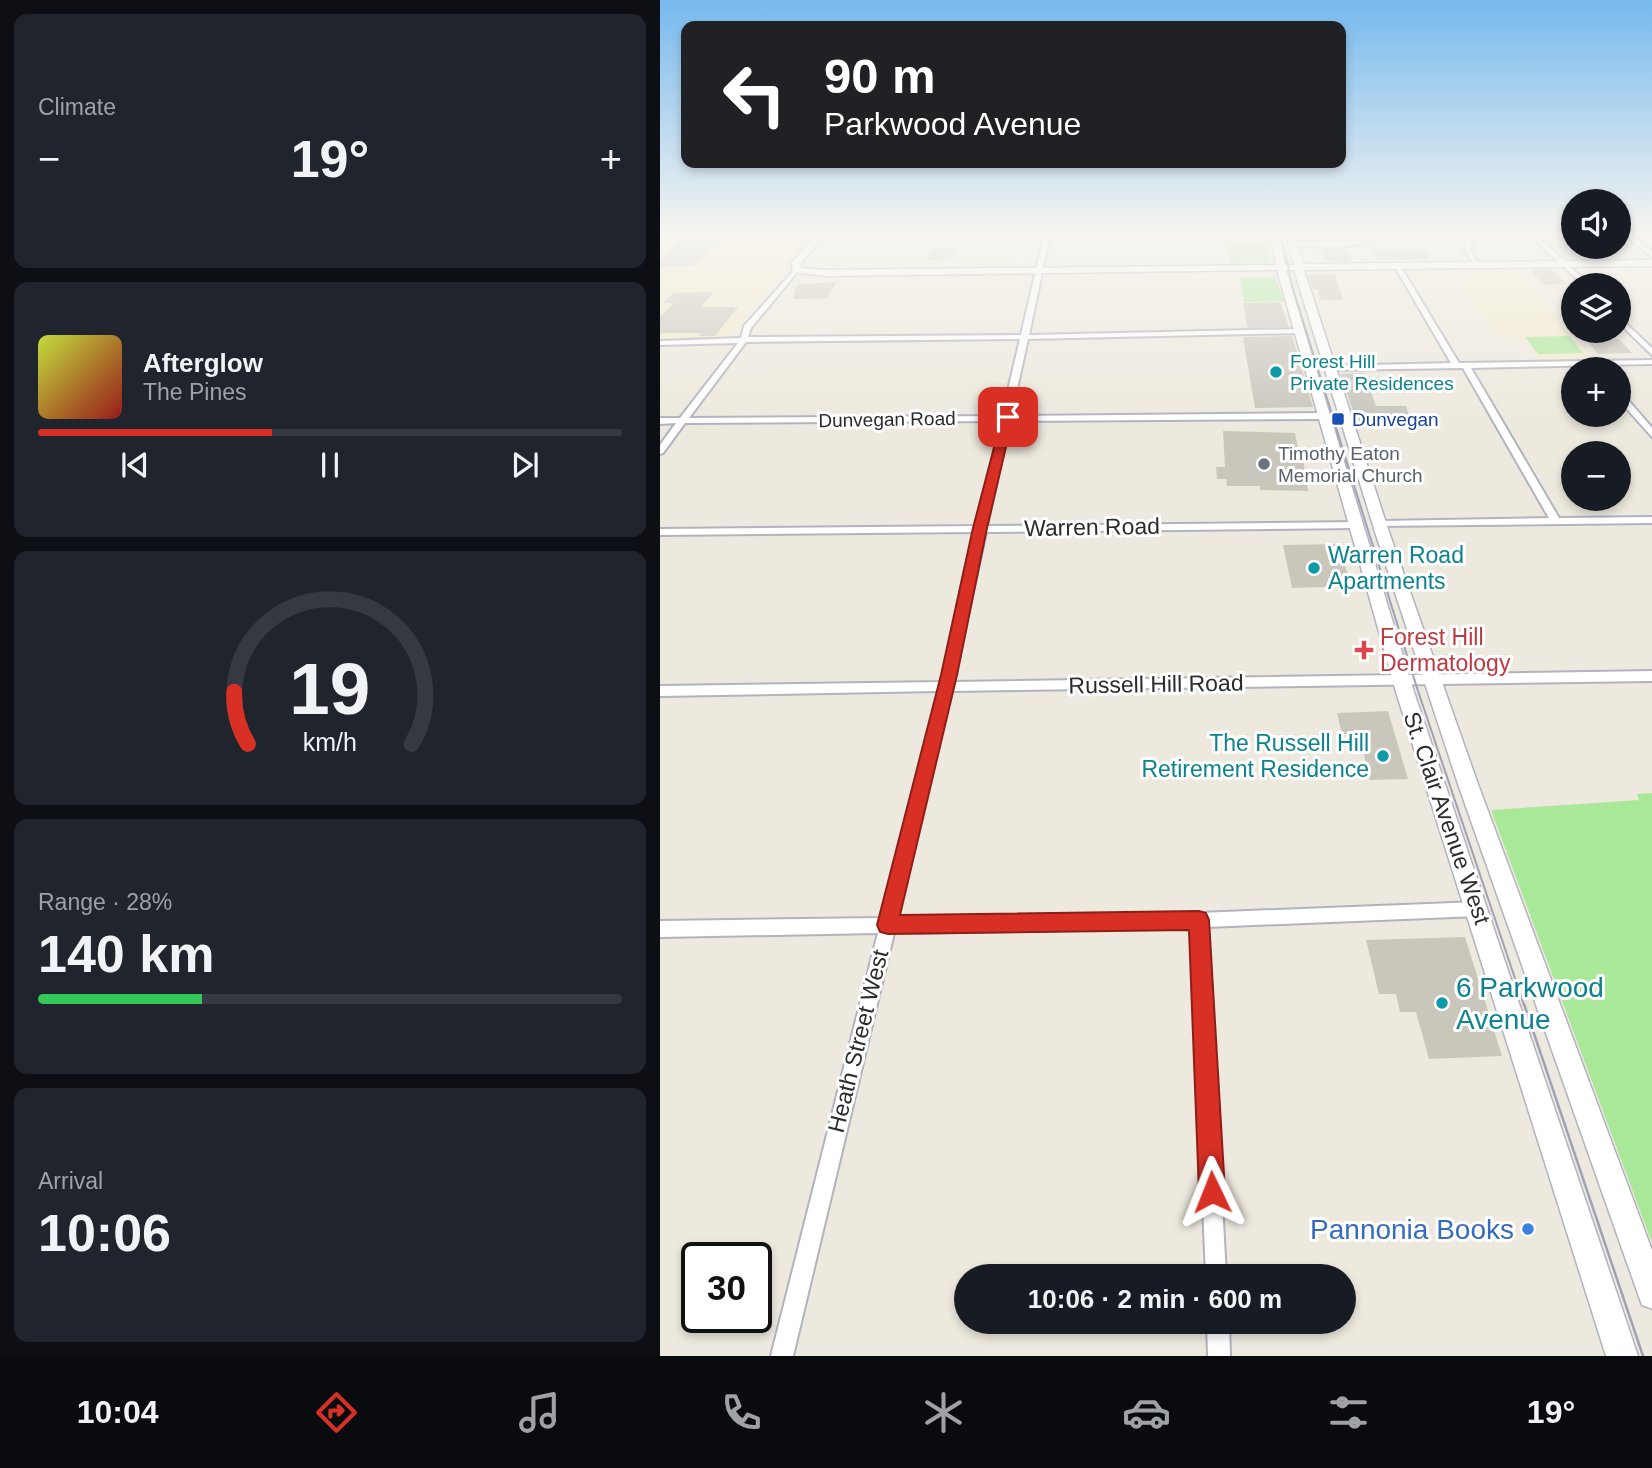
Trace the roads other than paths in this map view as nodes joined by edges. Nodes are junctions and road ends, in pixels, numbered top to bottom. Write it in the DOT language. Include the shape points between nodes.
graph roads {
  1 [pos="773,298"];
  2 [pos="1033,298"];
  3 [pos="1290,298"];
  4 [pos="1307,298"];
  5 [pos="1417,298"];
  6 [pos="1299,331"];
  7 [pos="1631,332"];
  8 [pos="1024,337"];
  9 [pos="744,340"];
  10 [pos="660,343"];
  11 [pos="1652,354"];
  12 [pos="1652,362"];
  13 [pos="1631,364"];
  14 [pos="1460,365"];
  15 [pos="1561,366"];
  16 [pos="1328,368"];
  17 [pos="1631,410"];
  18 [pos="1325,416"];
  19 [pos="1008,417"];
  20 [pos="660,421"];
  21 [pos="682,421"];
  22 [pos="1652,436"];
  23 [pos="660,451"];
  24 [pos="1334,452"];
  25 [pos="1357,452"];
  26 [pos="1652,520"];
  27 [pos="1556,522"];
  28 [pos="1380,524"];
  29 [pos="1357,525"];
  30 [pos="980,528"];
  31 [pos="660,532"];
  32 [pos="1652,676"];
  33 [pos="1434,680"];
  34 [pos="1402,681"];
  35 [pos="945,687"];
  36 [pos="660,691"];
  37 [pos="1478,909"];
  38 [pos="1199,920"];
  39 [pos="888,925"];
  40 [pos="660,929"];
  41 [pos="1215,1264"];
  42 [pos="1652,1294"];
  43 [pos="1218,1334"];
  44 [pos="782,1356"];
  45 [pos="1219,1356"];
  46 [pos="1622,1356"];
  1 -- 9 [label="street"];
  2 -- 8 [label="street, Heath Street West"];
  3 -- 6 [label="main road, St. Clair Avenue West"];
  4 -- 16 [label="main road, St. Clair Avenue West"];
  5 -- 14 [label="street"];
  6 -- 8 [label="street"];
  6 -- 18 [label="main road, St. Clair Avenue West"];
  7 -- 11 [label="street"];
  8 -- 9 [label="street"];
  8 -- 19 [label="street, Heath Street West"];
  9 -- 10 [label="street"];
  9 -- 21 [label="street"];
  12 -- 13 [label="street"];
  14 -- 15 [label="street"];
  14 -- 16 [label="street"];
  14 -- 27 [label="street"];
  16 -- 25 [label="main road, St. Clair Avenue West"];
  17 -- 22 [label="street"];
  18 -- 19 [label="street, Dunvegan Road"];
  18 -- 24 [label="main road, St. Clair Avenue West"];
  19 -- 21 [label="street, Dunvegan Road"];
  19 -- 30 [label="street, Heath Street West"];
  20 -- 21 [label="street, Dunvegan Road"];
  21 -- 23 [label="street"];
  24 -- 25 [label="main road"];
  24 -- 29 [label="main road, St. Clair Avenue West"];
  25 -- 28 [label="main road, St. Clair Avenue West"];
  26 -- 27 [label="street"];
  27 -- 28 [label="street"];
  28 -- 33 [label="main road, St. Clair Avenue West"];
  29 -- 30 [label="street, Warren Road"];
  29 -- 34 [label="main road, St. Clair Avenue West"];
  30 -- 31 [label="street, Warren Road"];
  30 -- 35 [label="street, Heath Street West"];
  32 -- 33 [label="street, Russell Hill Road"];
  33 -- 34 [label="street, Russell Hill Road"];
  33 -- 42 [label="main road, St. Clair Avenue West" via="1539,992"];
  34 -- 35 [label="street, Russell Hill Road"];
  34 -- 37 [label="main road, St. Clair Avenue West"];
  35 -- 36 [label="street, Russell Hill Road"];
  35 -- 39 [label="street, Heath Street West"];
  37 -- 38 [label="street"];
  37 -- 46 [label="main road, St. Clair Avenue West"];
  38 -- 39 [label="street"];
  38 -- 41 [label="street"];
  39 -- 40 [label="street"];
  39 -- 44 [label="street, Heath Street West"];
  43 -- 45 [label="street"];
}
